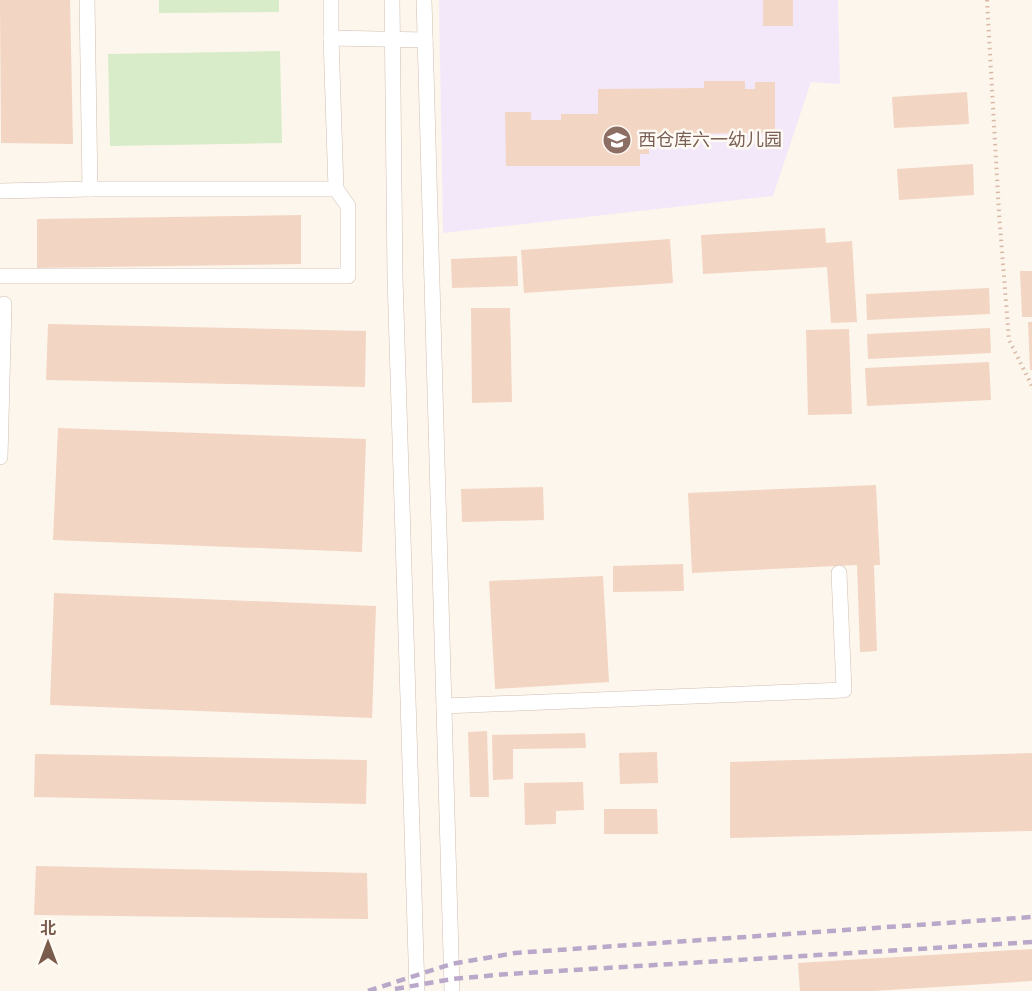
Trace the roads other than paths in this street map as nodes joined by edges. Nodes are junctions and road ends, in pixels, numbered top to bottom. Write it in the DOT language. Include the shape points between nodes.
graph roads {
  1 [pos="87,0"];
  2 [pos="331,0"];
  3 [pos="392,0"];
  4 [pos="424,0"];
  5 [pos="331,38"];
  6 [pos="393,39"];
  7 [pos="425,40"];
  8 [pos="90,189"];
  9 [pos="336,189"];
  10 [pos="0,191"];
  11 [pos="0,276"];
  12 [pos="4,304"];
  13 [pos="0,457"];
  14 [pos="839,573"];
  15 [pos="444,706"];
  16 [pos="417,991"];
  17 [pos="452,991"];
  1 -- 8 [label="street"];
  2 -- 5 [label="street"];
  3 -- 6 [label="street"];
  4 -- 7 [label="street"];
  5 -- 6 [label="street"];
  5 -- 9 [label="street"];
  6 -- 7 [label="street"];
  6 -- 16 [label="street" via="395,289"];
  7 -- 15 [label="street"];
  8 -- 9 [label="street"];
  8 -- 10 [label="street"];
  9 -- 11 [label="street" via="348,206 348,276"];
  12 -- 13 [label="street"];
  14 -- 15 [label="street" via="844,690"];
  15 -- 17 [label="street"];
}
